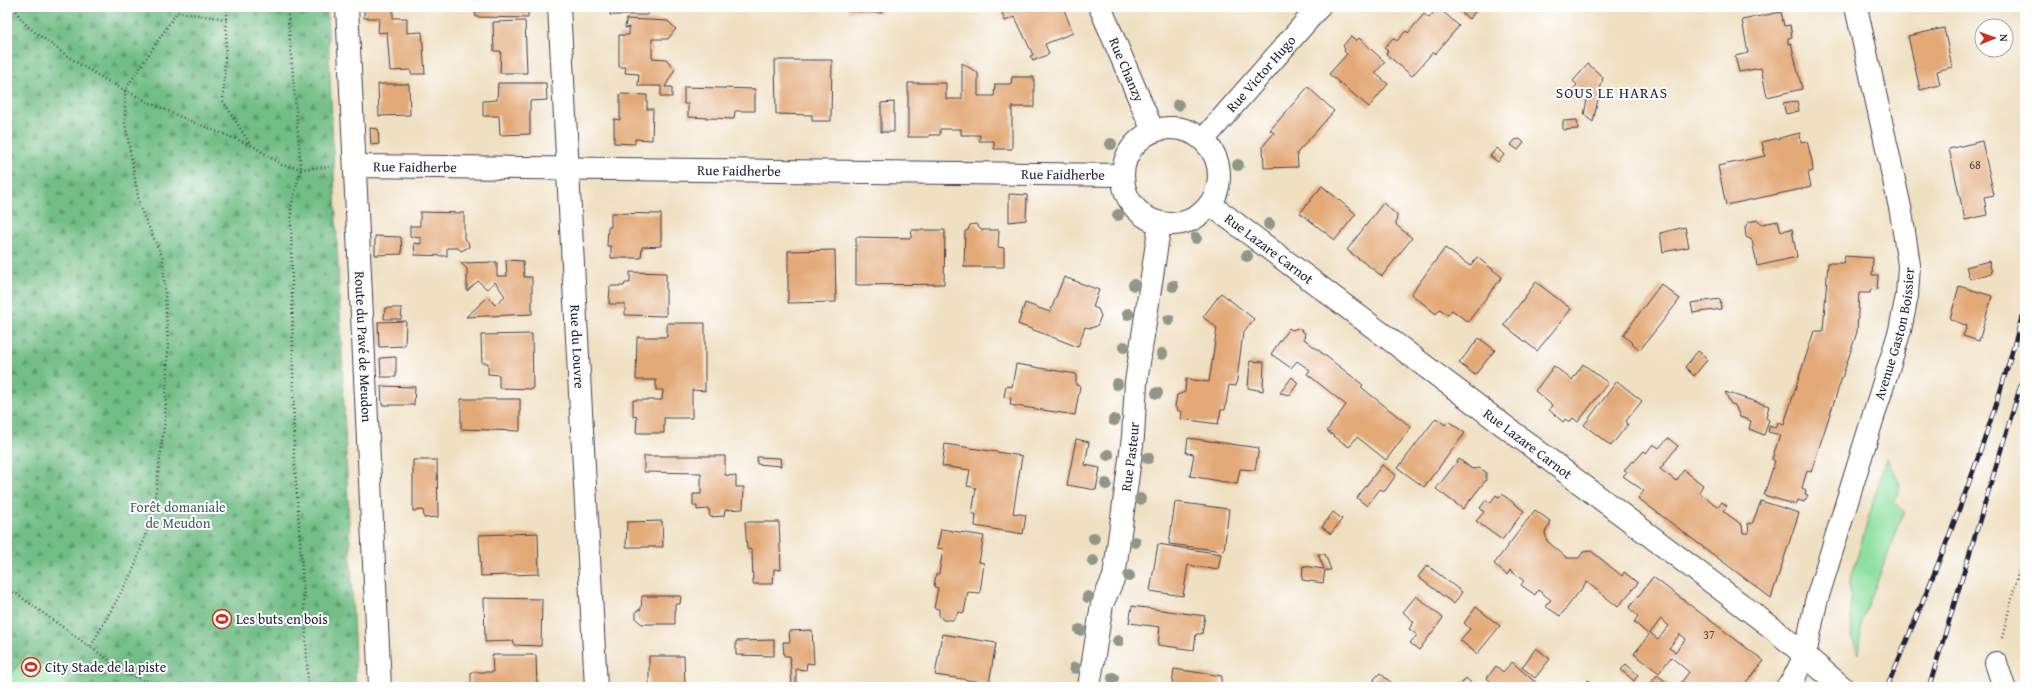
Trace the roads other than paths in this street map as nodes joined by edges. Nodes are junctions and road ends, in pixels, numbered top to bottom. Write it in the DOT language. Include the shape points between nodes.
graph roads {
  1 [pos="347,7"];
  2 [pos="559,7"];
  3 [pos="1100,7"];
  4 [pos="1319,7"];
  5 [pos="1856,7"];
  6 [pos="1153,132"];
  7 [pos="1202,140"];
  8 [pos="355,166"];
  9 [pos="567,168"];
  10 [pos="1123,176"];
  11 [pos="1210,204"];
  12 [pos="1160,223"];
  13 [pos="1806,655"];
  14 [pos="1996,663"];
  15 [pos="380,687"];
  16 [pos="596,687"];
  17 [pos="1089,687"];
  18 [pos="1787,687"];
  19 [pos="1842,687"];
  20 [pos="2004,687"];
  1 -- 8 [label="street, Route du Pavé de Meudon"];
  2 -- 9 [label="street, Rue du Louvre"];
  3 -- 6 [label="street, Rue Chanzy"];
  4 -- 7 [label="street, Rue Victor Hugo"];
  5 -- 13 [label="street, Avenue Gaston Boissier" via="1901,212 1909,265 1907,296 1900,330 1816,602"];
  6 -- 7 [label="street" via="1179,128 1192,132"];
  6 -- 10 [label="street" via="1131,149 1125,162"];
  7 -- 11 [label="street" via="1212,151 1219,178"];
  8 -- 9 [label="street, Rue Faidherbe"];
  8 -- 15 [label="street, Route du Pavé de Meudon"];
  9 -- 10 [label="street, Rue Faidherbe"];
  9 -- 16 [label="street, Rue du Louvre"];
  10 -- 12 [label="street" via="1124,189 1129,201 1148,219"];
  11 -- 12 [label="street" via="1200,215 1188,222"];
  11 -- 13 [label="street, Rue Lazare Carnot"];
  12 -- 17 [label="street, Rue Pasteur" via="1136,382 1133,437 1114,577 1102,604"];
  13 -- 18 [label="street, Avenue Gaston Boissier"];
  13 -- 19 [label="street, Rue Lazare Carnot"];
  14 -- 20 [label="street"];
}
